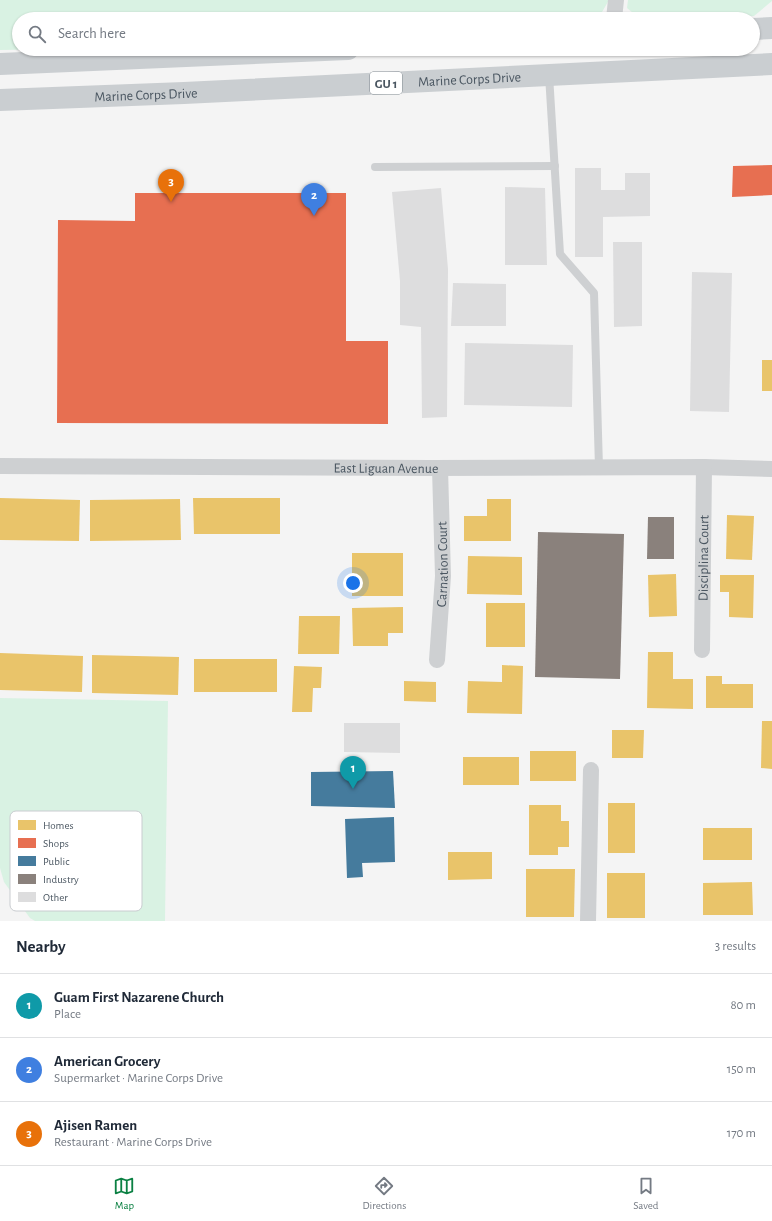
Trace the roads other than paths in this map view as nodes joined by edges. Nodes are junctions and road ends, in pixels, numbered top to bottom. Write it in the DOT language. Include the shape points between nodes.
graph roads {
  1 [pos="616,0"];
  2 [pos="615,12"];
  3 [pos="772,28"];
  4 [pos="760,29"];
  5 [pos="213,56"];
  6 [pos="0,64"];
  7 [pos="772,64"];
  8 [pos="549,75"];
  9 [pos="0,100"];
  10 [pos="555,166"];
  11 [pos="375,167"];
  12 [pos="0,466"];
  13 [pos="704,467"];
  14 [pos="440,468"];
  15 [pos="599,468"];
  16 [pos="772,468"];
  17 [pos="702,650"];
  18 [pos="437,660"];
  19 [pos="591,770"];
  20 [pos="588,921"];
  1 -- 2 [label="street"];
  3 -- 4 [label="main road"];
  5 -- 6 [label="main road"];
  7 -- 8 [label="main road, Marine Corps Drive / GU 1"];
  8 -- 9 [label="main road, Marine Corps Drive / GU 1"];
  8 -- 10 [label="lane"];
  10 -- 11 [label="lane"];
  10 -- 15 [label="lane" via="560,254 594,293"];
  12 -- 14 [label="street, East Liguan Avenue"];
  13 -- 15 [label="street, East Liguan Avenue"];
  13 -- 16 [label="street, East Liguan Avenue"];
  13 -- 17 [label="street, Disciplina Court"];
  14 -- 15 [label="street, East Liguan Avenue"];
  14 -- 18 [label="street, Carnation Court" via="443,576"];
  19 -- 20 [label="street"];
}
